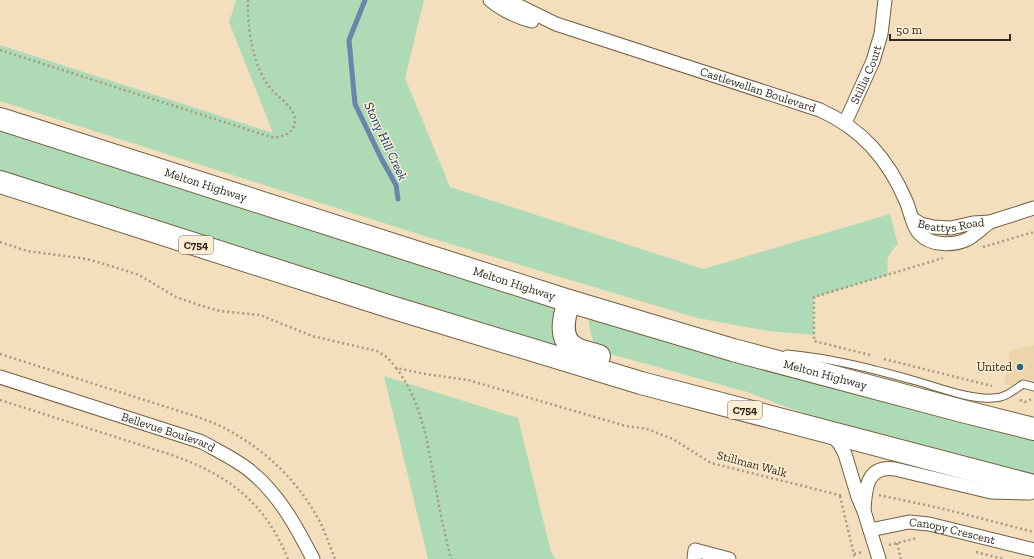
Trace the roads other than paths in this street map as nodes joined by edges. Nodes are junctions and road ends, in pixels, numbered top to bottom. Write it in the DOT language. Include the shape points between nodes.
graph roads {
  1 [pos="490,0"];
  2 [pos="507,0"];
  3 [pos="885,0"];
  4 [pos="556,24"];
  5 [pos="0,119"];
  6 [pos="845,123"];
  7 [pos="0,182"];
  8 [pos="1034,208"];
  9 [pos="913,219"];
  10 [pos="569,300"];
  11 [pos="733,350"];
  12 [pos="0,377"];
  13 [pos="1034,387"];
  14 [pos="1034,430"];
  15 [pos="822,431"];
  16 [pos="1034,486"];
  17 [pos="1034,493"];
  18 [pos="862,494"];
  19 [pos="870,530"];
  20 [pos="302,538"];
  21 [pos="1034,550"];
  22 [pos="877,554"];
  23 [pos="309,559"];
  24 [pos="313,559"];
  25 [pos="694,559"];
  26 [pos="729,559"];
  1 -- 4 [label="street, Castlewellan Boulevard" via="504,10 528,20"];
  2 -- 4 [label="street, Castlewellan Boulevard"];
  3 -- 6 [label="street, Stillia Court" via="881,34 873,61"];
  4 -- 6 [label="street, Castlewellan Boulevard" via="820,110"];
  5 -- 10 [label="highway, Melton Highway"];
  6 -- 9 [label="street, Castlewellan Boulevard" via="879,153 897,183"];
  7 -- 15 [label="highway, C754" via="391,307 641,383"];
  8 -- 9 [label="street, Beattys Road" via="990,222 969,238 949,244 933,242 921,235 916,230"];
  10 -- 11 [label="highway, Melton Highway"];
  10 -- 15 [label="highway" via="564,320 564,334 571,346 758,403"];
  11 -- 13 [label="lane" via="816,357 976,398 1002,397 1023,384"];
  11 -- 14 [label="highway, Melton Highway"];
  12 -- 20 [label="street, Bellevue Boulevard" via="202,442 230,457 267,486"];
  15 -- 16 [label="highway, C754"];
  15 -- 18 [label="street" via="839,443"];
  17 -- 18 [label="street" via="991,492 890,468 875,472"];
  18 -- 19 [label="street"];
  19 -- 21 [label="street, Canopy Crescent" via="909,522 929,524"];
  19 -- 22 [label="street"];
  20 -- 23 [label="street, Bellevue Boulevard"];
  20 -- 24 [label="street, Bellevue Boulevard"];
  25 -- 26 [label="street" via="695,550"];
}
